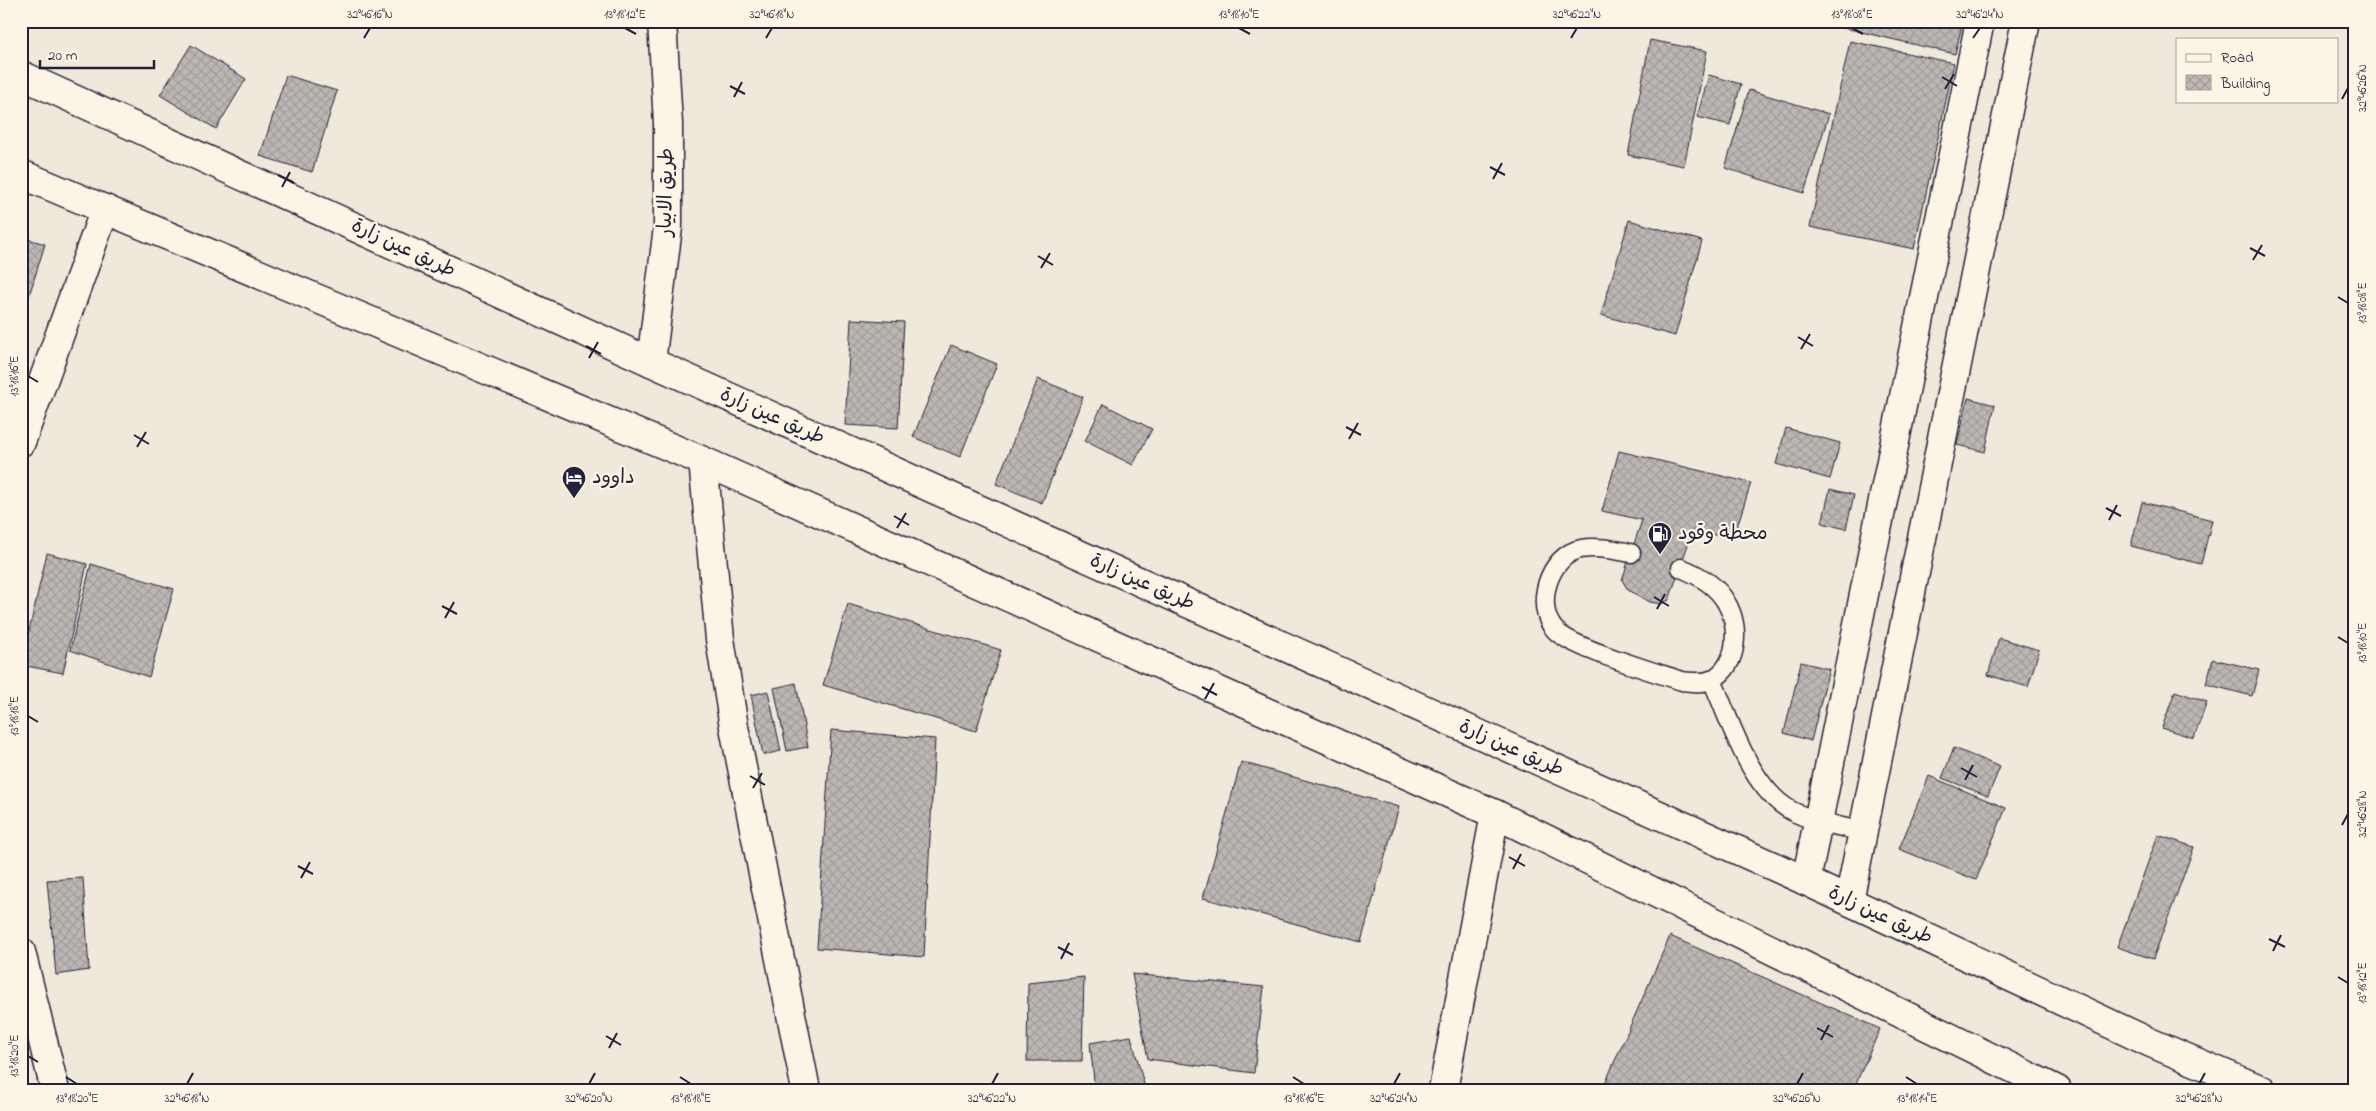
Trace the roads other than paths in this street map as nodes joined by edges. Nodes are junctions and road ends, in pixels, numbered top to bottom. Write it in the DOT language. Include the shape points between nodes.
graph roads {
  1 [pos="662,21"];
  2 [pos="1980,21"];
  3 [pos="2026,21"];
  4 [pos="21,74"];
  5 [pos="21,174"];
  6 [pos="105,209"];
  7 [pos="651,362"];
  8 [pos="21,442"];
  9 [pos="702,461"];
  10 [pos="1631,553"];
  11 [pos="1681,568"];
  12 [pos="1712,680"];
  13 [pos="1495,814"];
  14 [pos="1819,821"];
  15 [pos="1863,832"];
  16 [pos="1806,882"];
  17 [pos="1848,901"];
  18 [pos="21,952"];
  19 [pos="55,1090"];
  20 [pos="806,1090"];
  21 [pos="1443,1090"];
  22 [pos="2057,1090"];
  23 [pos="2262,1090"];
  1 -- 7 [label="main road, طريق الابيار" via="668,124 668,227"];
  2 -- 14 [label="main road"];
  3 -- 15 [label="main road"];
  4 -- 7 [label="main road, طريق عين زارة"];
  5 -- 6 [label="main road"];
  6 -- 8 [label="main road"];
  6 -- 9 [label="main road"];
  7 -- 16 [label="main road, طريق عين زارة"];
  9 -- 13 [label="main road"];
  9 -- 20 [label="main road" via="720,639 734,727"];
  10 -- 12 [label="lane" via="1595,548 1580,549 1566,556 1556,566 1544,595 1544,607 1554,629 1574,643 1682,681"];
  11 -- 12 [label="lane" via="1714,587 1726,603 1733,621 1735,638 1732,654 1724,669"];
  12 -- 14 [label="lane" via="1753,770 1766,790 1795,813"];
  13 -- 21 [label="main road"];
  13 -- 22 [label="main road"];
  14 -- 15 [label="lane"];
  14 -- 16 [label="main road"];
  15 -- 17 [label="main road"];
  16 -- 17 [label="main road, طريق عين زارة"];
  17 -- 23 [label="main road, طريق عين زارة" via="2149,1042"];
  18 -- 19 [label="main road"];
}
